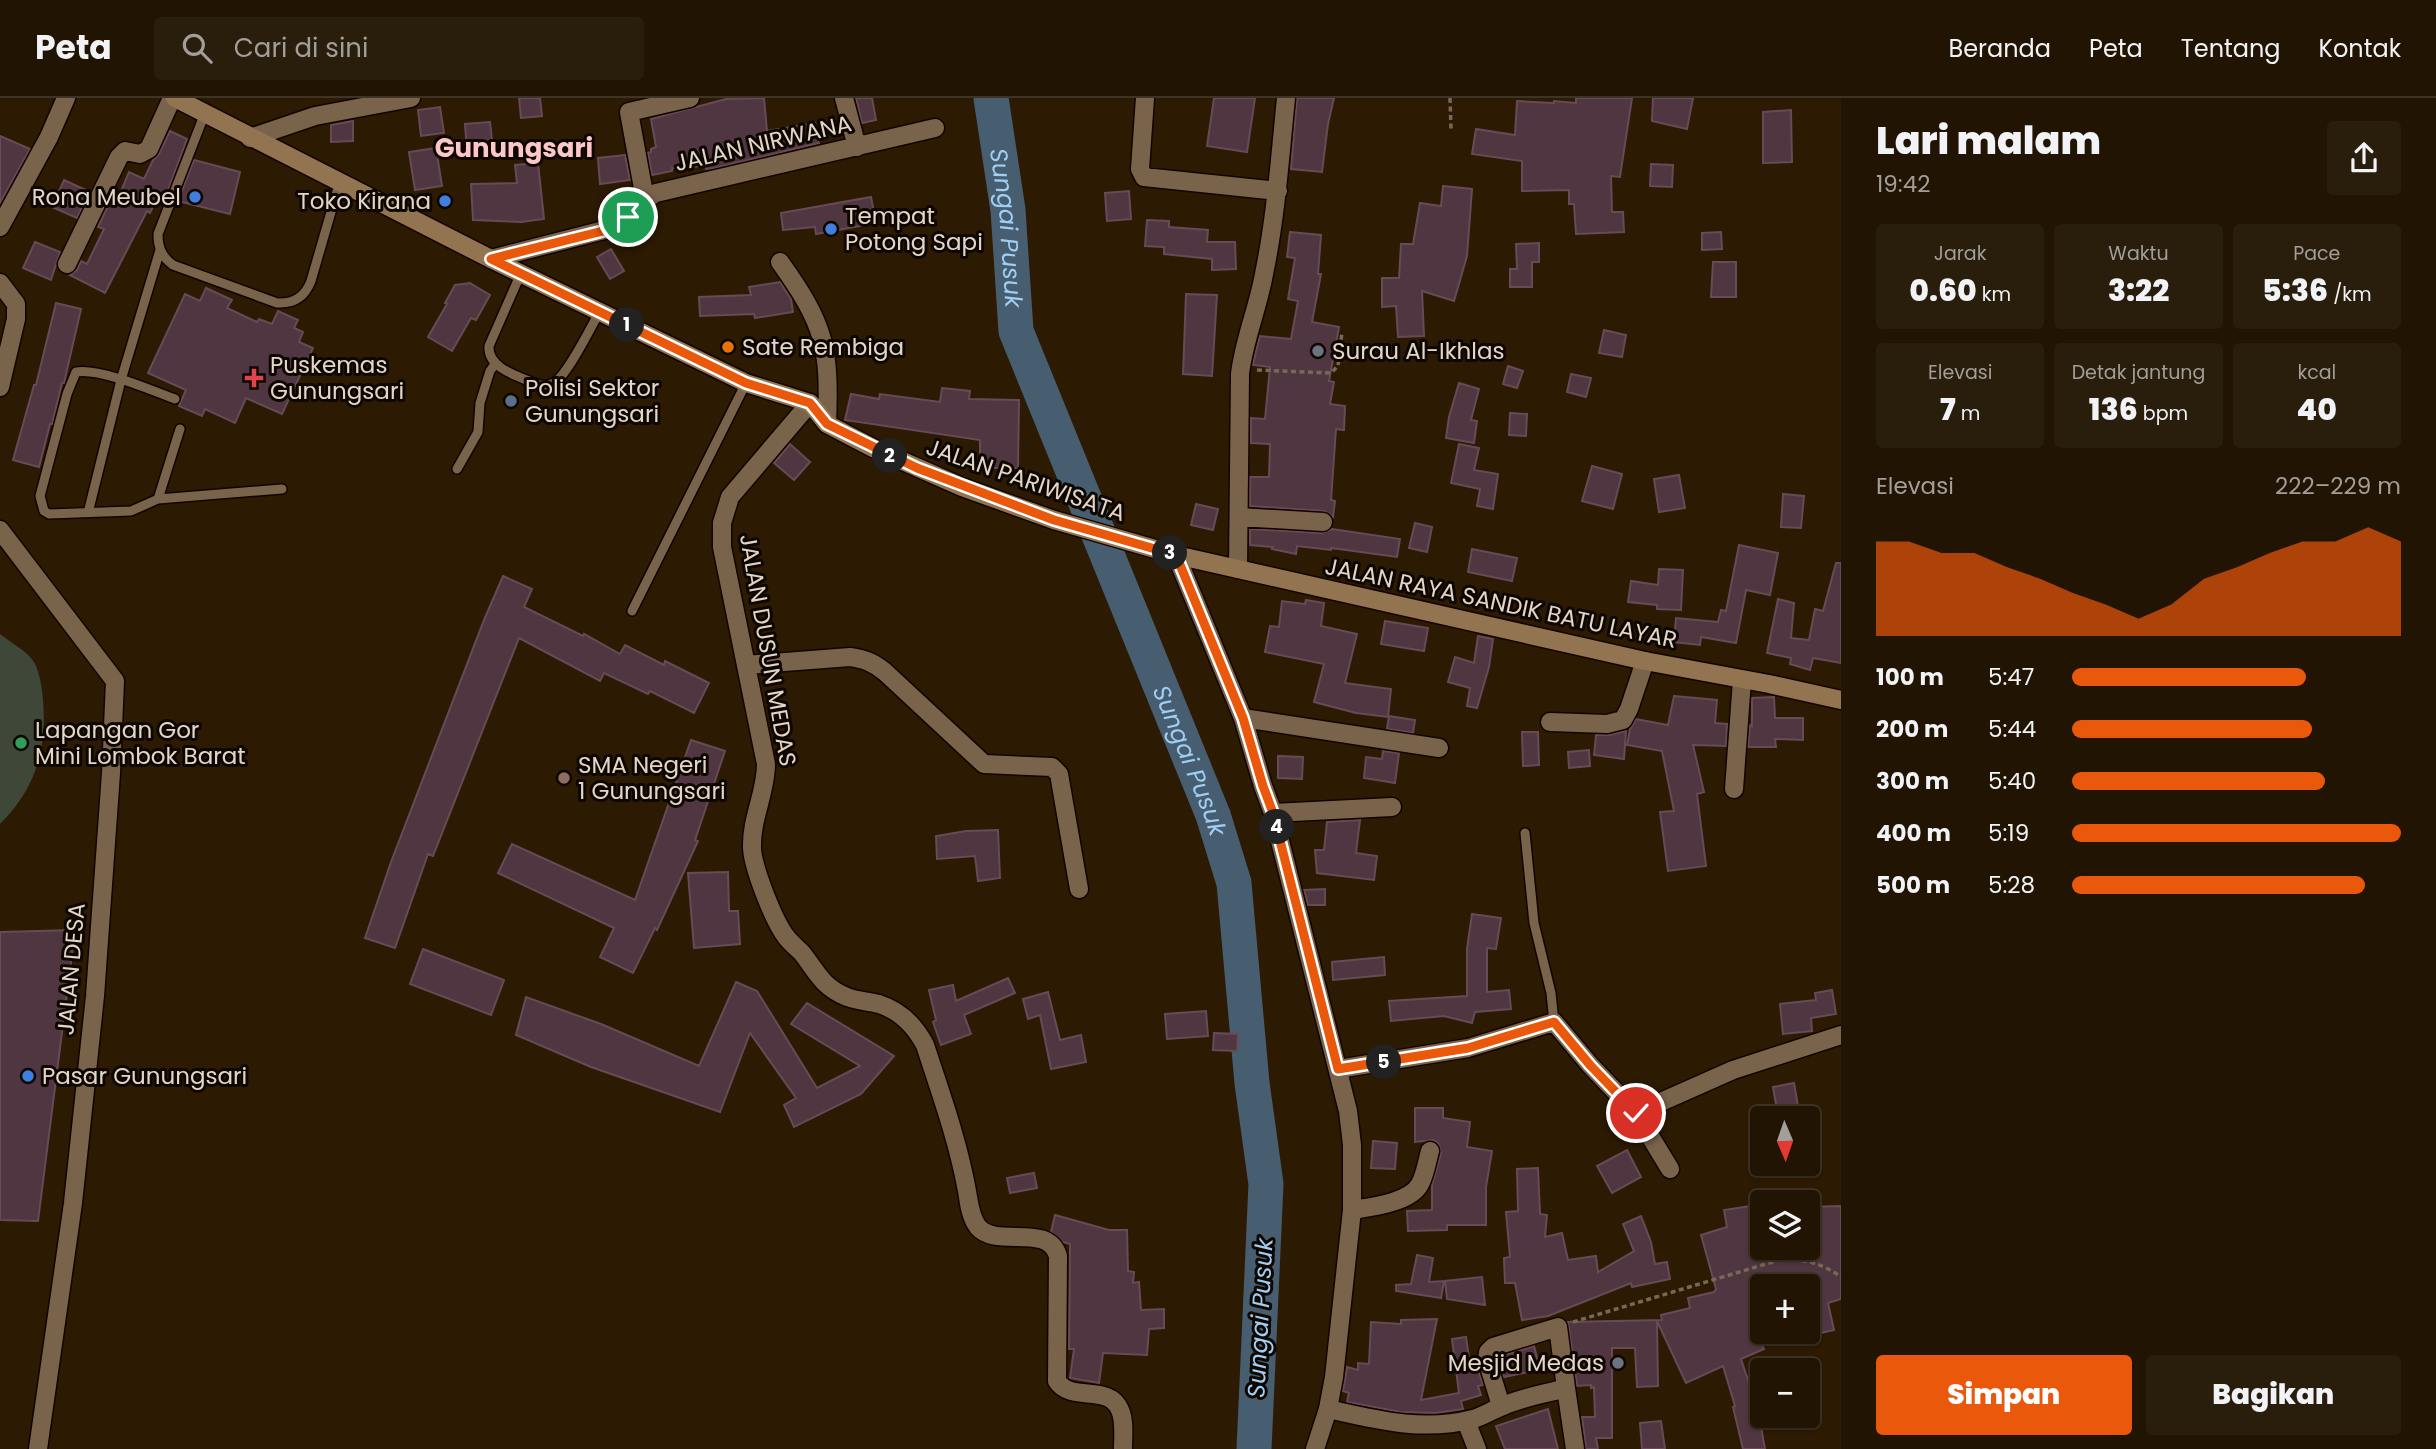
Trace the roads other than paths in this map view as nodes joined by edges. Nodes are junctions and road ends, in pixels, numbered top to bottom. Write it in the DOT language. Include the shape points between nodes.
graph roads {
  1 [pos="66,98"];
  2 [pos="173,98"];
  3 [pos="411,98"];
  4 [pos="690,98"];
  5 [pos="844,98"];
  6 [pos="1145,98"];
  7 [pos="1286,98"];
  8 [pos="627,105"];
  9 [pos="199,106"];
  10 [pos="935,128"];
  11 [pos="250,138"];
  12 [pos="856,147"];
  13 [pos="340,181"];
  14 [pos="1278,191"];
  15 [pos="645,199"];
  16 [pos="0,227"];
  17 [pos="160,250"];
  18 [pos="491,259"];
  19 [pos="780,262"];
  20 [pos="68,264"];
  21 [pos="521,273"];
  22 [pos="0,283"];
  23 [pos="600,311"];
  24 [pos="495,364"];
  25 [pos="121,380"];
  26 [pos="746,383"];
  27 [pos="0,387"];
  28 [pos="175,399"];
  29 [pos="810,403"];
  30 [pos="827,424"];
  31 [pos="180,429"];
  32 [pos="457,469"];
  33 [pos="282,489"];
  34 [pos="158,499"];
  35 [pos="88,513"];
  36 [pos="1239,517"];
  37 [pos="1323,522"];
  38 [pos="0,530"];
  39 [pos="1152,548"];
  40 [pos="1176,555"];
  41 [pos="1238,569"];
  42 [pos="632,611"];
  43 [pos="1645,661"];
  44 [pos="746,665"];
  45 [pos="1742,680"];
  46 [pos="1841,701"];
  47 [pos="1243,718"];
  48 [pos="1550,722"];
  49 [pos="1439,748"];
  50 [pos="1734,789"];
  51 [pos="1392,807"];
  52 [pos="1273,813"];
  53 [pos="1525,833"];
  54 [pos="1079,889"];
  55 [pos="1554,1022"];
  56 [pos="1841,1035"];
  57 [pos="1338,1069"];
  58 [pos="1636,1113"];
  59 [pos="1430,1151"];
  60 [pos="1670,1169"];
  61 [pos="1352,1210"];
  62 [pos="1566,1388"];
  63 [pos="1501,1406"];
  64 [pos="1328,1409"];
  65 [pos="1466,1421"];
  66 [pos="37,1449"];
  67 [pos="1123,1449"];
  68 [pos="1315,1449"];
  69 [pos="1477,1449"];
  70 [pos="1575,1449"];
  1 -- 16 [label="street"];
  2 -- 9 [label="main road"];
  2 -- 20 [label="street" via="149,149 125,151 119,157"];
  3 -- 11 [label="street" via="316,116"];
  4 -- 8 [label="street"];
  5 -- 12 [label="street"];
  6 -- 14 [label="street" via="1139,169 1144,177"];
  7 -- 14 [label="street"];
  8 -- 15 [label="street"];
  9 -- 11 [label="main road"];
  9 -- 17 [label="lane" via="159,228"];
  10 -- 12 [label="street, JALAN NIRWANA"];
  11 -- 13 [label="main road"];
  12 -- 15 [label="street, JALAN NIRWANA"];
  13 -- 17 [label="lane" via="312,281 292,302 277,303 178,267"];
  13 -- 18 [label="main road"];
  14 -- 36 [label="street" via="1264,278 1243,349"];
  15 -- 18 [label="street, JALAN NIRWANA" via="612,228"];
  17 -- 25 [label="lane"];
  18 -- 21 [label="main road"];
  19 -- 30 [label="street" via="806,298 821,334 828,372"];
  21 -- 23 [label="main road"];
  21 -- 24 [label="lane" via="489,346"];
  22 -- 27 [label="street" via="16,304 16,318"];
  23 -- 24 [label="lane" via="555,382 539,385"];
  23 -- 26 [label="main road"];
  24 -- 32 [label="lane" via="480,403 478,432"];
  25 -- 28 [label="lane"];
  25 -- 35 [label="lane"];
  25 -- 35 [label="lane" via="85,371 73,375 40,496 49,513"];
  26 -- 29 [label="main road"];
  26 -- 42 [label="lane"];
  29 -- 30 [label="main road, JALAN PARIWISATA"];
  29 -- 44 [label="street, JALAN DUSUN MEDAS" via="726,505 722,547"];
  30 -- 39 [label="main road, JALAN PARIWISATA" via="917,468 1054,520"];
  31 -- 34 [label="lane"];
  33 -- 34 [label="lane"];
  34 -- 35 [label="lane" via="131,511"];
  36 -- 37 [label="street"];
  36 -- 41 [label="street"];
  38 -- 66 [label="street, JALAN DESA" via="115,681 95,996 73,1203"];
  39 -- 40 [label="main road, JALAN RAYA SANDIK BATU LAYAR"];
  40 -- 41 [label="main road, JALAN RAYA SANDIK BATU LAYAR"];
  40 -- 47 [label="street"];
  41 -- 43 [label="main road, JALAN RAYA SANDIK BATU LAYAR"];
  43 -- 45 [label="main road, JALAN RAYA SANDIK BATU LAYAR"];
  43 -- 48 [label="street" via="1623,720 1607,724"];
  44 -- 54 [label="street" via="863,659 885,672 984,764 1052,767 1059,774"];
  44 -- 67 [label="street, JALAN DUSUN MEDAS" via="766,764 752,850 762,886 785,936 825,984 845,996 897,1012 920,1035 960,1154 974,1222 989,1234 1043,1240 1055,1248 1057,1381 1064,1390 1102,1395 1116,1403 1122,1417"];
  45 -- 46 [label="main road, JALAN RAYA SANDIK BATU LAYAR"];
  45 -- 50 [label="street"];
  47 -- 49 [label="street"];
  47 -- 52 [label="street"];
  51 -- 52 [label="street"];
  52 -- 57 [label="street"];
  53 -- 55 [label="lane" via="1534,923"];
  55 -- 57 [label="street" via="1468,1048"];
  55 -- 58 [label="street"];
  56 -- 58 [label="street" via="1732,1070"];
  57 -- 61 [label="street" via="1352,1145"];
  58 -- 60 [label="street"];
  59 -- 61 [label="street" via="1414,1191 1394,1202"];
  61 -- 64 [label="street"];
  62 -- 63 [label="street"];
  62 -- 63 [label="street" via="1558,1327 1489,1351 1487,1360"];
  62 -- 70 [label="street"];
  63 -- 65 [label="street"];
  64 -- 65 [label="street" via="1419,1426"];
  64 -- 68 [label="street"];
  65 -- 69 [label="street"];
}
